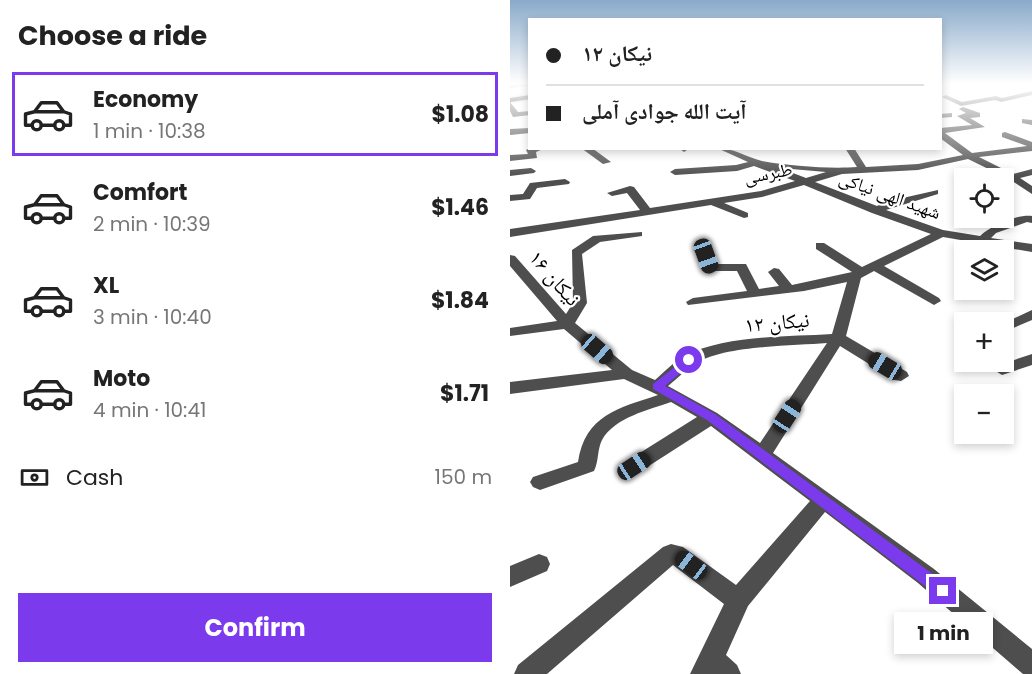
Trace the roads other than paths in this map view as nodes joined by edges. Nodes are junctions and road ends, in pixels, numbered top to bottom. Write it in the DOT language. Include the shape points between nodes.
graph roads {
  1 [pos="970,115"];
  2 [pos="993,125"];
  3 [pos="981,127"];
  4 [pos="528,130"];
  5 [pos="510,132"];
  6 [pos="942,132"];
  7 [pos="942,134"];
  8 [pos="1005,135"];
  9 [pos="1032,147"];
  10 [pos="531,150"];
  11 [pos="588,150"];
  12 [pos="725,150"];
  13 [pos="850,150"];
  14 [pos="970,157"];
  15 [pos="510,158"];
  16 [pos="775,158"];
  17 [pos="606,162"];
  18 [pos="754,163"];
  19 [pos="792,166"];
  20 [pos="862,168"];
  21 [pos="993,168"];
  22 [pos="531,171"];
  23 [pos="841,171"];
  24 [pos="675,172"];
  25 [pos="1032,172"];
  26 [pos="510,173"];
  27 [pos="1014,176"];
  28 [pos="1014,178"];
  29 [pos="566,182"];
  30 [pos="808,182"];
  31 [pos="1032,191"];
  32 [pos="934,192"];
  33 [pos="612,193"];
  34 [pos="510,198"];
  35 [pos="710,201"];
  36 [pos="876,211"];
  37 [pos="647,212"];
  38 [pos="744,215"];
  39 [pos="1032,220"];
  40 [pos="510,233"];
  41 [pos="941,233"];
  42 [pos="638,234"];
  43 [pos="962,240"];
  44 [pos="985,240"];
  45 [pos="702,243"];
  46 [pos="820,246"];
  47 [pos="1014,246"];
  48 [pos="1032,248"];
  49 [pos="511,259"];
  50 [pos="876,267"];
  51 [pos="774,273"];
  52 [pos="859,274"];
  53 [pos="788,290"];
  54 [pos="755,294"];
  55 [pos="934,301"];
  56 [pos="693,302"];
  57 [pos="1032,314"];
  58 [pos="1014,323"];
  59 [pos="567,324"];
  60 [pos="510,332"];
  61 [pos="838,338"];
  62 [pos="1032,359"];
  63 [pos="1014,366"];
  64 [pos="626,374"];
  65 [pos="901,376"];
  66 [pos="510,388"];
  67 [pos="665,391"];
  68 [pos="711,417"];
  69 [pos="761,456"];
  70 [pos="634,466"];
  71 [pos="540,482"];
  72 [pos="822,501"];
  73 [pos="539,564"];
  74 [pos="510,577"];
  75 [pos="739,601"];
  76 [pos="1032,665"];
  77 [pos="715,669"];
  78 [pos="527,674"];
  1 -- 3 [label="street" via="961,116"];
  2 -- 3 [label="street"];
  3 -- 6 [label="street"];
  4 -- 5 [label="street"];
  7 -- 14 [label="street"];
  8 -- 9 [label="street"];
  9 -- 14 [label="street, طبرسی"];
  10 -- 15 [label="street" via="534,156"];
  11 -- 17 [label="street"];
  12 -- 18 [label="street"];
  13 -- 20 [label="street"];
  14 -- 20 [label="street, طبرسی" via="918,167"];
  14 -- 21 [label="street"];
  16 -- 19 [label="street"];
  18 -- 19 [label="street"];
  18 -- 24 [label="street" via="737,168"];
  18 -- 30 [label="street, شهید الهی نیاکی"];
  19 -- 23 [label="street"];
  20 -- 23 [label="street, طبرسی"];
  22 -- 26 [label="street"];
  23 -- 30 [label="street, طبرسی"];
  25 -- 27 [label="street"];
  28 -- 31 [label="street"];
  29 -- 34 [label="street" via="534,185 526,197"];
  30 -- 35 [label="street, طبرسی" via="762,194"];
  30 -- 36 [label="street, شهید الهی نیاکی"];
  32 -- 36 [label="street"];
  33 -- 37 [label="street" via="630,189"];
  35 -- 37 [label="street, طبرسی"];
  35 -- 38 [label="street"];
  36 -- 41 [label="street, شهید الهی نیاکی"];
  37 -- 40 [label="street, طبرسی"];
  39 -- 44 [label="street" via="992,231"];
  41 -- 43 [label="street, شهید الهی نیاکی"];
  41 -- 50 [label="street" via="898,252"];
  42 -- 59 [label="street" via="597,239 576,253 580,303"];
  45 -- 54 [label="street" via="711,268 741,267"];
  46 -- 52 [label="street"];
  47 -- 48 [label="street"];
  49 -- 59 [label="street, نیکان ۱۶"];
  50 -- 52 [label="street"];
  50 -- 55 [label="street"];
  51 -- 53 [label="street"];
  52 -- 53 [label="street"];
  52 -- 61 [label="street"];
  53 -- 54 [label="street"];
  54 -- 56 [label="street"];
  57 -- 58 [label="street"];
  59 -- 60 [label="street"];
  59 -- 64 [label="street, نیکان ۱۶"];
  61 -- 65 [label="street, نیکان ۱۲"];
  61 -- 67 [label="street, نیکان ۱۲" via="716,351 689,360"];
  61 -- 69 [label="street"];
  62 -- 63 [label="street"];
  64 -- 66 [label="street"];
  64 -- 67 [label="street"];
  67 -- 68 [label="street"];
  67 -- 71 [label="street, نیکان ۱۲" via="604,422 587,448 587,466"];
  68 -- 69 [label="street"];
  68 -- 70 [label="street"];
  69 -- 72 [label="street"];
  72 -- 75 [label="street"];
  72 -- 76 [label="street" via="926,576"];
  73 -- 74 [label="street"];
  75 -- 77 [label="street" via="721,635"];
  75 -- 78 [label="street" via="671,554"];
}
